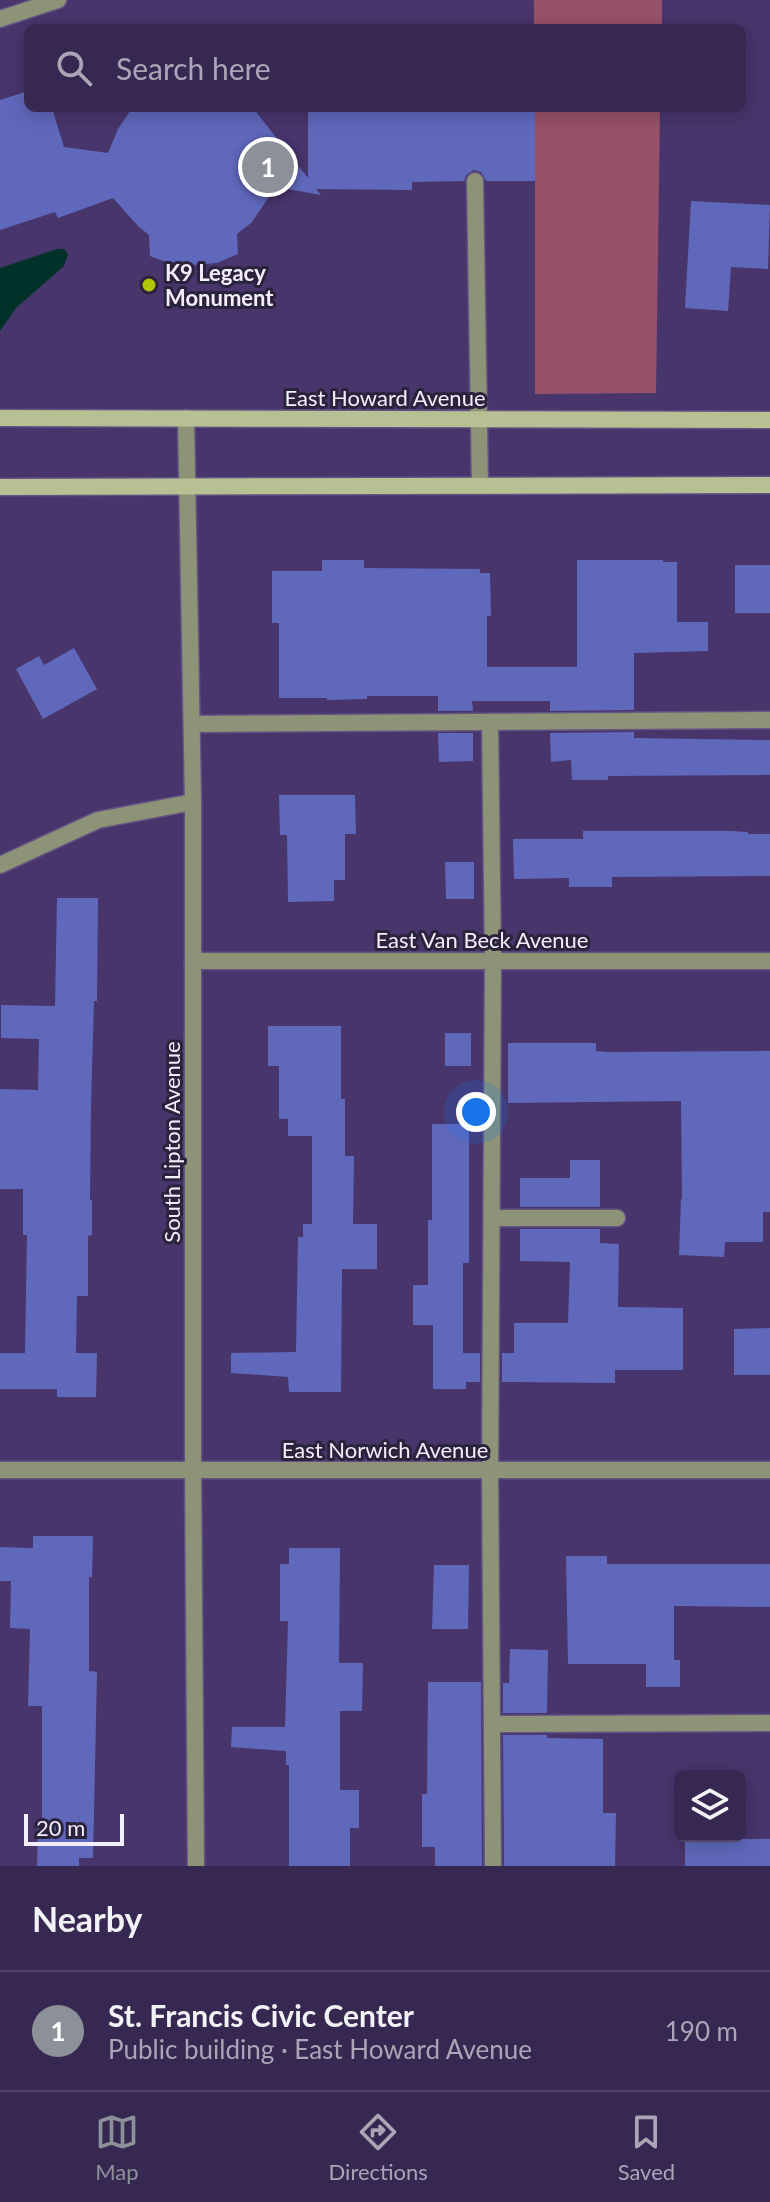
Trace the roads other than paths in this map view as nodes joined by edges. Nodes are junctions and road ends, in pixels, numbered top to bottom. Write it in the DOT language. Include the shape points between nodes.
graph roads {
  1 [pos="58,0"];
  2 [pos="0,19"];
  3 [pos="475,181"];
  4 [pos="0,418"];
  5 [pos="186,418"];
  6 [pos="479,420"];
  7 [pos="770,420"];
  8 [pos="770,485"];
  9 [pos="480,486"];
  10 [pos="0,487"];
  11 [pos="188,487"];
  12 [pos="770,720"];
  13 [pos="490,722"];
  14 [pos="192,724"];
  15 [pos="193,802"];
  16 [pos="0,865"];
  17 [pos="193,961"];
  18 [pos="493,961"];
  19 [pos="770,961"];
  20 [pos="492,1218"];
  21 [pos="617,1218"];
  22 [pos="193,1469"];
  23 [pos="0,1470"];
  24 [pos="770,1470"];
  25 [pos="490,1472"];
  26 [pos="770,1723"];
  27 [pos="492,1724"];
  28 [pos="196,1866"];
  29 [pos="493,1866"];
  1 -- 2 [label="street"];
  3 -- 6 [label="street"];
  4 -- 5 [label="main road, East Howard Avenue"];
  5 -- 6 [label="main road, East Howard Avenue"];
  5 -- 11 [label="street, South Lipton Avenue"];
  6 -- 7 [label="main road, East Howard Avenue"];
  6 -- 9 [label="street"];
  8 -- 9 [label="main road"];
  9 -- 11 [label="main road"];
  10 -- 11 [label="main road"];
  11 -- 14 [label="street, South Lipton Avenue"];
  12 -- 13 [label="street"];
  13 -- 14 [label="street"];
  13 -- 18 [label="street"];
  14 -- 15 [label="street, South Lipton Avenue"];
  15 -- 16 [label="street" via="98,820"];
  15 -- 17 [label="street, South Lipton Avenue"];
  17 -- 18 [label="street, East Van Beck Avenue"];
  17 -- 22 [label="street, South Lipton Avenue"];
  18 -- 19 [label="street, East Van Beck Avenue"];
  18 -- 20 [label="street"];
  20 -- 21 [label="street"];
  20 -- 25 [label="street"];
  22 -- 23 [label="street, East Norwich Avenue"];
  22 -- 25 [label="street, East Norwich Avenue"];
  22 -- 28 [label="street, South Lipton Avenue"];
  24 -- 25 [label="street, East Norwich Avenue"];
  25 -- 27 [label="street"];
  26 -- 27 [label="street"];
  27 -- 29 [label="street"];
}
